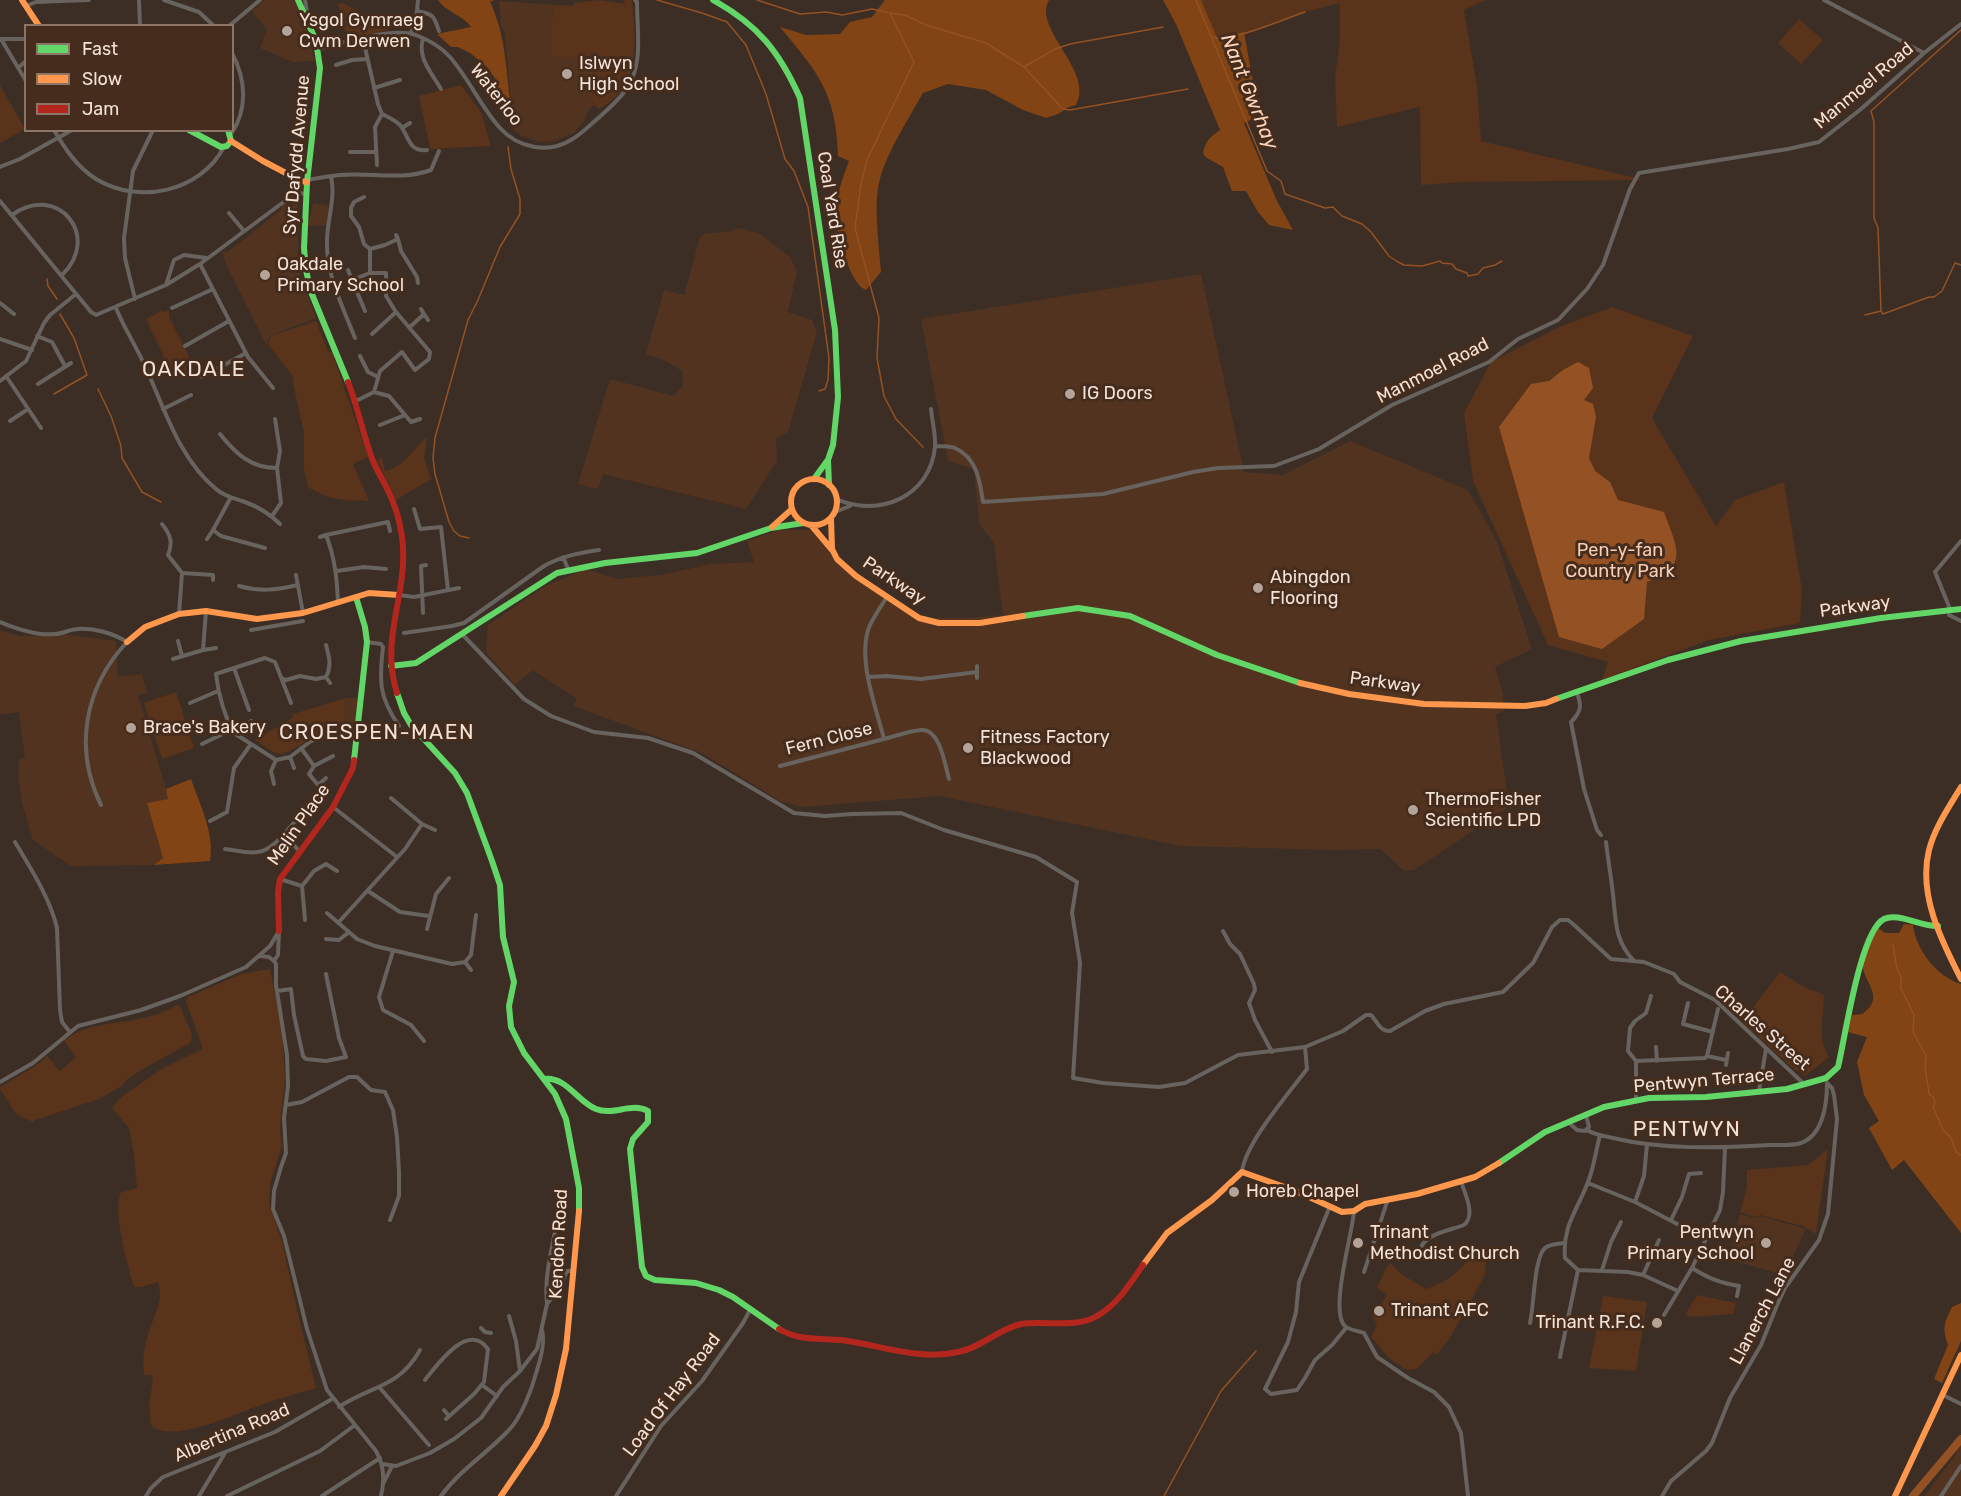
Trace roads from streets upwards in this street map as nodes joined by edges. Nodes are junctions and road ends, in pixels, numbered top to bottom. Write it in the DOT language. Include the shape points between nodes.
graph roads {
  1 [pos="90,0"];
  2 [pos="139,0"];
  3 [pos="164,0"];
  4 [pos="260,0"];
  5 [pos="298,0"];
  6 [pos="305,0"];
  7 [pos="418,0"];
  8 [pos="713,0"];
  9 [pos="1824,0"];
  10 [pos="637,1"];
  11 [pos="24,3"];
  12 [pos="417,11"];
  13 [pos="306,16"];
  14 [pos="38,24"];
  15 [pos="140,24"];
  16 [pos="212,24"];
  17 [pos="231,24"];
  18 [pos="1961,24"];
  19 [pos="439,31"];
  20 [pos="411,34"];
  21 [pos="1,39"];
  22 [pos="24,39"];
  23 [pos="363,39"];
  24 [pos="423,39"];
  25 [pos="317,49"];
  26 [pos="1924,53"];
  27 [pos="234,58"];
  28 [pos="367,59"];
  29 [pos="24,63"];
  30 [pos="336,65"];
  31 [pos="18,68"];
  32 [pos="24,78"];
  33 [pos="400,80"];
  34 [pos="374,88"];
  35 [pos="441,89"];
  36 [pos="382,114"];
  37 [pos="410,123"];
  38 [pos="234,128"];
  39 [pos="402,128"];
  40 [pos="55,132"];
  41 [pos="68,132"];
  42 [pos="152,132"];
  43 [pos="193,132"];
  44 [pos="230,135"];
  45 [pos="58,138"];
  46 [pos="224,147"];
  47 [pos="426,150"];
  48 [pos="439,151"];
  49 [pos="376,152"];
  50 [pos="350,153"];
  51 [pos="376,165"];
  52 [pos="0,167"];
  53 [pos="331,177"];
  54 [pos="307,181"];
  55 [pos="130,191"];
  56 [pos="306,194"];
  57 [pos="350,195"];
  58 [pos="364,197"];
  59 [pos="0,201"];
  60 [pos="354,202"];
  61 [pos="229,213"];
  62 [pos="12,215"];
  63 [pos="243,231"];
  64 [pos="370,249"];
  65 [pos="208,258"];
  66 [pos="200,264"];
  67 [pos="328,268"];
  68 [pos="306,270"];
  69 [pos="348,270"];
  70 [pos="370,273"];
  71 [pos="62,275"];
  72 [pos="352,280"];
  73 [pos="418,283"];
  74 [pos="165,285"];
  75 [pos="213,289"];
  76 [pos="76,294"];
  77 [pos="135,300"];
  78 [pos="0,303"];
  79 [pos="116,308"];
  80 [pos="172,308"];
  81 [pos="421,309"];
  82 [pos="365,311"];
  83 [pos="396,312"];
  84 [pos="14,314"];
  85 [pos="424,314"];
  86 [pos="429,320"];
  87 [pos="229,321"];
  88 [pos="410,327"];
  89 [pos="372,334"];
  90 [pos="38,336"];
  91 [pos="355,338"];
  92 [pos="0,339"];
  93 [pos="185,346"];
  94 [pos="32,350"];
  95 [pos="246,353"];
  96 [pos="360,356"];
  97 [pos="71,363"];
  98 [pos="65,366"];
  99 [pos="6,376"];
  100 [pos="202,377"];
  101 [pos="378,377"];
  102 [pos="0,381"];
  103 [pos="38,384"];
  104 [pos="273,388"];
  105 [pos="374,392"];
  106 [pos="191,395"];
  107 [pos="354,402"];
  108 [pos="28,409"];
  109 [pos="163,409"];
  110 [pos="931,409"];
  111 [pos="405,415"];
  112 [pos="275,419"];
  113 [pos="420,419"];
  114 [pos="10,421"];
  115 [pos="380,425"];
  116 [pos="41,428"];
  117 [pos="220,434"];
  118 [pos="935,446"];
  119 [pos="828,460"];
  120 [pos="278,468"];
  121 [pos="814,479"];
  122 [pos="829,485"];
  123 [pos="230,499"];
  124 [pos="836,499"];
  125 [pos="851,505"];
  126 [pos="414,509"];
  127 [pos="792,509"];
  128 [pos="833,515"];
  129 [pos="272,516"];
  130 [pos="803,523"];
  131 [pos="162,524"];
  132 [pos="280,524"];
  133 [pos="811,525"];
  134 [pos="771,528"];
  135 [pos="213,530"];
  136 [pos="390,531"];
  137 [pos="326,535"];
  138 [pos="320,537"];
  139 [pos="207,539"];
  140 [pos="1961,542"];
  141 [pos="255,546"];
  142 [pos="265,548"];
  143 [pos="598,550"];
  144 [pos="832,551"];
  145 [pos="254,552"];
  146 [pos="563,557"];
  147 [pos="426,565"];
  148 [pos="386,569"];
  149 [pos="337,571"];
  150 [pos="569,571"];
  151 [pos="182,573"];
  152 [pos="296,575"];
  153 [pos="213,578"];
  154 [pos="298,585"];
  155 [pos="239,586"];
  156 [pos="459,588"];
  157 [pos="448,590"];
  158 [pos="399,595"];
  159 [pos="422,595"];
  160 [pos="356,597"];
  161 [pos="887,597"];
  162 [pos="338,603"];
  163 [pos="1961,609"];
  164 [pos="206,611"];
  165 [pos="1950,612"];
  166 [pos="423,613"];
  167 [pos="179,614"];
  168 [pos="303,617"];
  169 [pos="256,618"];
  170 [pos="293,618"];
  171 [pos="1961,621"];
  172 [pos="0,622"];
  173 [pos="259,628"];
  174 [pos="251,630"];
  175 [pos="404,633"];
  176 [pos="461,634"];
  177 [pos="127,642"];
  178 [pos="178,642"];
  179 [pos="367,642"];
  180 [pos="326,645"];
  181 [pos="216,648"];
  182 [pos="203,650"];
  183 [pos="182,656"];
  184 [pos="173,659"];
  185 [pos="391,666"];
  186 [pos="976,666"];
  187 [pos="234,668"];
  188 [pos="977,672"];
  189 [pos="326,677"];
  190 [pos="868,677"];
  191 [pos="977,678"];
  192 [pos="283,679"];
  193 [pos="330,683"];
  194 [pos="218,691"];
  195 [pos="1577,693"];
  196 [pos="190,703"];
  197 [pos="291,703"];
  198 [pos="249,710"];
  199 [pos="399,726"];
  200 [pos="260,727"];
  201 [pos="232,730"];
  202 [pos="237,735"];
  203 [pos="357,736"];
  204 [pos="884,739"];
  205 [pos="202,744"];
  206 [pos="251,744"];
  207 [pos="301,748"];
  208 [pos="333,756"];
  209 [pos="290,757"];
  210 [pos="276,760"];
  211 [pos="314,766"];
  212 [pos="780,766"];
  213 [pos="294,768"];
  214 [pos="326,778"];
  215 [pos="949,779"];
  216 [pos="274,784"];
  217 [pos="1961,787"];
  218 [pos="391,798"];
  219 [pos="101,805"];
  220 [pos="333,807"];
  221 [pos="298,818"];
  222 [pos="210,821"];
  223 [pos="422,824"];
  224 [pos="435,830"];
  225 [pos="284,834"];
  226 [pos="1601,835"];
  227 [pos="15,842"];
  228 [pos="1606,842"];
  229 [pos="225,849"];
  230 [pos="299,850"];
  231 [pos="397,857"];
  232 [pos="337,871"];
  233 [pos="449,878"];
  234 [pos="280,879"];
  235 [pos="302,886"];
  236 [pos="368,891"];
  237 [pos="327,913"];
  238 [pos="476,915"];
  239 [pos="429,916"];
  240 [pos="305,920"];
  241 [pos="338,923"];
  242 [pos="1938,926"];
  243 [pos="427,929"];
  244 [pos="279,931"];
  245 [pos="1223,931"];
  246 [pos="349,932"];
  247 [pos="327,939"];
  248 [pos="393,951"];
  249 [pos="261,956"];
  250 [pos="274,961"];
  251 [pos="465,962"];
  252 [pos="1634,962"];
  253 [pos="471,970"];
  254 [pos="326,974"];
  255 [pos="1961,979"];
  256 [pos="277,991"];
  257 [pos="1651,996"];
  258 [pos="1688,1003"];
  259 [pos="1718,1009"];
  260 [pos="69,1032"];
  261 [pos="1713,1032"];
  262 [pos="424,1041"];
  263 [pos="1305,1047"];
  264 [pos="1656,1047"];
  265 [pos="1766,1048"];
  266 [pos="1272,1052"];
  267 [pos="1728,1053"];
  268 [pos="1707,1056"];
  269 [pos="1657,1061"];
  270 [pos="1636,1062"];
  271 [pos="544,1079"];
  272 [pos="1827,1081"];
  273 [pos="0,1082"];
  274 [pos="1804,1084"];
  275 [pos="1759,1092"];
  276 [pos="1636,1100"];
  277 [pos="286,1105"];
  278 [pos="1586,1114"];
  279 [pos="1568,1122"];
  280 [pos="1587,1130"];
  281 [pos="1600,1135"];
  282 [pos="1647,1144"];
  283 [pos="1725,1148"];
  284 [pos="1242,1172"];
  285 [pos="1701,1173"];
  286 [pos="1461,1181"];
  287 [pos="1588,1182"];
  288 [pos="1388,1200"];
  289 [pos="560,1201"];
  290 [pos="1635,1202"];
  291 [pos="1330,1206"];
  292 [pos="1354,1211"];
  293 [pos="390,1220"];
  294 [pos="1671,1220"];
  295 [pos="1622,1222"];
  296 [pos="1706,1239"];
  297 [pos="1659,1240"];
  298 [pos="1564,1244"];
  299 [pos="1419,1253"];
  300 [pos="1692,1268"];
  301 [pos="1578,1270"];
  302 [pos="1602,1270"];
  303 [pos="573,1271"];
  304 [pos="1364,1272"];
  305 [pos="1643,1275"];
  306 [pos="1677,1291"];
  307 [pos="1737,1296"];
  308 [pos="547,1304"];
  309 [pos="750,1310"];
  310 [pos="1664,1315"];
  311 [pos="509,1316"];
  312 [pos="1530,1323"];
  313 [pos="481,1328"];
  314 [pos="542,1328"];
  315 [pos="1346,1328"];
  316 [pos="485,1332"];
  317 [pos="492,1333"];
  318 [pos="480,1341"];
  319 [pos="420,1350"];
  320 [pos="1961,1355"];
  321 [pos="1560,1357"];
  322 [pos="520,1371"];
  323 [pos="425,1380"];
  324 [pos="482,1385"];
  325 [pos="381,1388"];
  326 [pos="1942,1395"];
  327 [pos="497,1396"];
  328 [pos="332,1399"];
  329 [pos="1961,1404"];
  330 [pos="339,1407"];
  331 [pos="444,1410"];
  332 [pos="355,1425"];
  333 [pos="429,1445"];
  334 [pos="225,1453"];
  335 [pos="380,1458"];
  336 [pos="382,1464"];
  337 [pos="392,1466"];
  338 [pos="1961,1466"];
  339 [pos="384,1483"];
  340 [pos="146,1496"];
  341 [pos="199,1496"];
  342 [pos="227,1496"];
  343 [pos="322,1496"];
  344 [pos="381,1496"];
  345 [pos="441,1496"];
  346 [pos="501,1496"];
  347 [pos="616,1496"];
  348 [pos="1468,1496"];
  349 [pos="1662,1496"];
  350 [pos="1895,1496"];
  351 [pos="1941,1496"];
  1 -- 11 [label="street"];
  2 -- 15 [label="street"];
  3 -- 16 [label="street" via="199,12"];
  4 -- 17 [label="street"];
  5 -- 13 [label="street, Syr Dafydd Avenue"];
  6 -- 13 [label="street"];
  7 -- 12 [label="street"];
  8 -- 119 [label="street, Coal Yard Rise" via="753,25 773,45 800,98 835,330 838,397"];
  9 -- 26 [label="street"];
  10 -- 24 [label="street, Waterloo" via="637,64 630,84 578,136 551,147 523,144 506,134 449,56"];
  11 -- 14 [label="street"];
  12 -- 19 [label="street" via="430,13"];
  12 -- 20 [label="street"];
  13 -- 25 [label="street, Syr Dafydd Avenue"];
  18 -- 26 [label="street, Manmoel Road"];
  20 -- 23 [label="street, Waterloo" via="390,33"];
  20 -- 24 [label="street, Waterloo"];
  21 -- 22 [label="street"];
  21 -- 31 [label="street"];
  23 -- 25 [label="street, Waterloo"];
  23 -- 28 [label="street"];
  24 -- 35 [label="street" via="422,57"];
  25 -- 54 [label="street, Syr Dafydd Avenue" via="320,76"];
  26 -- 118 [label="street, Manmoel Road" via="1819,142 1639,173 1603,265 1558,320 1518,339 1489,362 1392,405 1329,444 1291,461 1274,466 1193,471 1103,494 983,502 980,476 972,461 954,448"];
  27 -- 38 [label="street" via="243,86 243,101"];
  28 -- 30 [label="street"];
  28 -- 34 [label="street"];
  29 -- 31 [label="street"];
  31 -- 32 [label="street"];
  33 -- 34 [label="street"];
  34 -- 36 [label="street"];
  36 -- 39 [label="street"];
  36 -- 49 [label="street" via="375,126"];
  37 -- 39 [label="street"];
  39 -- 47 [label="street" via="412,147"];
  40 -- 45 [label="street"];
  41 -- 45 [label="street"];
  42 -- 55 [label="street" via="136,161"];
  43 -- 46 [label="street"];
  44 -- 46 [label="street"];
  44 -- 54 [label="street" via="263,161"];
  45 -- 52 [label="street"];
  45 -- 55 [label="street" via="87,173"];
  46 -- 55 [label="street" via="213,164 186,184 161,192"];
  48 -- 53 [label="street" via="431,170 424,173"];
  49 -- 50 [label="street"];
  49 -- 51 [label="street"];
  53 -- 54 [label="street"];
  53 -- 67 [label="street"];
  54 -- 56 [label="street, Syr Dafydd Avenue"];
  55 -- 77 [label="street" via="124,248"];
  56 -- 63 [label="street" via="289,198"];
  56 -- 68 [label="street, Syr Dafydd Avenue"];
  57 -- 60 [label="street"];
  58 -- 60 [label="street"];
  59 -- 62 [label="street"];
  60 -- 64 [label="street" via="351,216"];
  61 -- 63 [label="street"];
  62 -- 71 [label="street"];
  62 -- 71 [label="street" via="28,206 47,204 70,219 77,236 77,254"];
  63 -- 65 [label="street"];
  64 -- 70 [label="street"];
  64 -- 73 [label="street" via="397,237"];
  65 -- 66 [label="street"];
  65 -- 74 [label="street" via="184,255 174,260"];
  66 -- 74 [label="street"];
  66 -- 75 [label="street"];
  67 -- 68 [label="street"];
  67 -- 91 [label="street"];
  68 -- 107 [label="street, Syr Dafydd Avenue"];
  69 -- 72 [label="street"];
  70 -- 72 [label="street"];
  70 -- 83 [label="street" via="386,273 386,296"];
  71 -- 76 [label="street"];
  72 -- 82 [label="street"];
  74 -- 77 [label="street"];
  75 -- 80 [label="street"];
  75 -- 87 [label="street"];
  76 -- 79 [label="street" via="91,312 99,314"];
  76 -- 90 [label="street" via="50,315"];
  77 -- 79 [label="street"];
  78 -- 84 [label="street"];
  79 -- 109 [label="street"];
  81 -- 85 [label="street"];
  83 -- 88 [label="street"];
  83 -- 89 [label="street"];
  85 -- 86 [label="street"];
  85 -- 88 [label="street"];
  87 -- 93 [label="street"];
  87 -- 95 [label="street"];
  88 -- 101 [label="street" via="430,352 429,358 415,370 402,352"];
  90 -- 94 [label="street"];
  90 -- 98 [label="street" via="52,342"];
  92 -- 94 [label="street"];
  94 -- 99 [label="street" via="26,361"];
  95 -- 100 [label="street"];
  95 -- 104 [label="street"];
  96 -- 101 [label="street" via="368,372"];
  97 -- 98 [label="street"];
  98 -- 103 [label="street"];
  99 -- 102 [label="street"];
  99 -- 108 [label="street"];
  101 -- 105 [label="street"];
  105 -- 107 [label="street"];
  105 -- 111 [label="street" via="389,396"];
  106 -- 109 [label="street"];
  107 -- 158 [label="street, Syr Dafydd Avenue" via="373,461 400,524 403,549"];
  108 -- 114 [label="street"];
  108 -- 116 [label="street"];
  109 -- 123 [label="street" via="195,465 215,489"];
  110 -- 118 [label="street"];
  111 -- 113 [label="street" via="411,422"];
  111 -- 115 [label="street"];
  112 -- 120 [label="street"];
  117 -- 120 [label="street" via="247,461"];
  118 -- 125 [label="street" via="921,482 906,495 894,503"];
  119 -- 121 [label="street, Coal Yard Rise"];
  119 -- 122 [label="street, Coal Yard Rise"];
  120 -- 129 [label="street" via="281,503"];
  121 -- 122 [label="street"];
  121 -- 127 [label="street" via="795,490"];
  122 -- 124 [label="street"];
  123 -- 129 [label="street" via="254,505"];
  123 -- 135 [label="street"];
  124 -- 125 [label="street"];
  124 -- 128 [label="street"];
  125 -- 128 [label="street"];
  126 -- 157 [label="street" via="420,529 441,527"];
  127 -- 130 [label="street"];
  127 -- 134 [label="street"];
  128 -- 133 [label="street" via="825,522"];
  128 -- 144 [label="street"];
  129 -- 132 [label="street"];
  130 -- 133 [label="street"];
  130 -- 134 [label="street"];
  131 -- 151 [label="street" via="172,545 168,555"];
  133 -- 144 [label="street, Parkway"];
  134 -- 150 [label="street" via="697,553"];
  135 -- 139 [label="street"];
  135 -- 141 [label="street"];
  136 -- 137 [label="street" via="389,520"];
  137 -- 138 [label="street"];
  137 -- 149 [label="street"];
  140 -- 165 [label="street" via="1935,572"];
  141 -- 142 [label="street"];
  141 -- 145 [label="street"];
  143 -- 146 [label="street"];
  144 -- 161 [label="street, Parkway" via="856,576"];
  146 -- 150 [label="street"];
  146 -- 175 [label="street" via="544,566 464,623"];
  147 -- 159 [label="street" via="421,566"];
  148 -- 149 [label="street"];
  149 -- 162 [label="street"];
  150 -- 176 [label="street" via="557,573"];
  151 -- 153 [label="street"];
  151 -- 167 [label="street"];
  152 -- 154 [label="street"];
  154 -- 155 [label="street" via="255,591"];
  154 -- 168 [label="street"];
  156 -- 157 [label="street"];
  157 -- 159 [label="street"];
  158 -- 159 [label="street"];
  158 -- 160 [label="street" via="369,593"];
  158 -- 185 [label="street, Kendon Road" via="392,628"];
  159 -- 166 [label="street"];
  160 -- 162 [label="street"];
  160 -- 179 [label="street, Melin Place"];
  161 -- 190 [label="street, Fern Close" via="868,634"];
  161 -- 195 [label="street, Parkway" via="919,618 939,623 980,623 1078,608 1130,616 1217,655 1288,680 1349,694 1424,704 1506,706 1546,703"];
  162 -- 168 [label="street"];
  163 -- 165 [label="street, Parkway"];
  164 -- 167 [label="street"];
  164 -- 169 [label="street"];
  164 -- 182 [label="street"];
  165 -- 171 [label="street"];
  165 -- 195 [label="street, Parkway" via="1741,641 1668,660"];
  167 -- 177 [label="street" via="145,627"];
  168 -- 170 [label="street"];
  169 -- 170 [label="street"];
  169 -- 173 [label="street"];
  170 -- 173 [label="street"];
  172 -- 177 [label="street" via="54,635 77,629 100,632"];
  173 -- 174 [label="street"];
  176 -- 185 [label="street" via="416,663"];
  176 -- 266 [label="street" via="524,699 551,716 594,732 648,738 693,753 794,813 901,813 1036,857 1077,882 1072,913 1080,963 1073,1078 1159,1087 1185,1083 1238,1055"];
  177 -- 219 [label="street" via="113,658 90,705 85,738 89,771"];
  178 -- 183 [label="street"];
  179 -- 199 [label="street" via="381,644 383,697"];
  179 -- 203 [label="street, Melin Place"];
  180 -- 189 [label="street" via="330,658"];
  181 -- 182 [label="street"];
  182 -- 183 [label="street"];
  183 -- 184 [label="street"];
  185 -- 271 [label="street, Kendon Road" via="404,713 467,793 500,885 503,937 514,982 509,1006 511,1027"];
  186 -- 188 [label="street"];
  187 -- 192 [label="street" via="271,659"];
  187 -- 194 [label="street" via="216,674"];
  187 -- 198 [label="street"];
  188 -- 190 [label="street" via="921,679"];
  188 -- 191 [label="street"];
  189 -- 192 [label="street"];
  189 -- 193 [label="street"];
  190 -- 204 [label="street, Fern Close"];
  192 -- 197 [label="street"];
  194 -- 196 [label="street"];
  194 -- 201 [label="street"];
  195 -- 226 [label="street" via="1580,713 1571,722 1584,789"];
  200 -- 202 [label="street" via="251,722"];
  201 -- 202 [label="street"];
  201 -- 205 [label="street"];
  202 -- 206 [label="street"];
  203 -- 207 [label="street" via="328,735"];
  203 -- 220 [label="street, Melin Place" via="353,768"];
  204 -- 212 [label="street, Fern Close"];
  204 -- 215 [label="street, Fern Close" via="922,730 931,733 938,742"];
  206 -- 210 [label="street"];
  206 -- 222 [label="street" via="234,768 227,812"];
  207 -- 209 [label="street"];
  207 -- 211 [label="street"];
  208 -- 211 [label="street"];
  209 -- 210 [label="street"];
  209 -- 213 [label="street"];
  210 -- 216 [label="street" via="271,771"];
  211 -- 214 [label="street" via="309,774 318,785"];
  217 -- 242 [label="street" via="1937,828 1926,862 1928,892"];
  218 -- 223 [label="street"];
  220 -- 230 [label="street, Melin Place"];
  220 -- 231 [label="street"];
  221 -- 225 [label="street"];
  223 -- 224 [label="street"];
  223 -- 231 [label="street"];
  225 -- 229 [label="street" via="260,852"];
  225 -- 230 [label="street"];
  227 -- 260 [label="street" via="55,918 62,1022"];
  228 -- 252 [label="street" via="1615,923 1623,949"];
  230 -- 234 [label="street, Melin Place"];
  231 -- 236 [label="street"];
  232 -- 235 [label="street" via="326,864"];
  233 -- 239 [label="street" via="436,894"];
  234 -- 235 [label="street"];
  234 -- 244 [label="street, Melin Place"];
  235 -- 240 [label="street"];
  236 -- 239 [label="street" via="400,912"];
  236 -- 241 [label="street"];
  237 -- 241 [label="street"];
  238 -- 251 [label="street" via="471,955"];
  239 -- 243 [label="street"];
  241 -- 246 [label="street"];
  242 -- 255 [label="street"];
  242 -- 272 [label="street" via="1926,927 1890,917 1876,924 1865,947 1840,1060"];
  244 -- 249 [label="street"];
  244 -- 250 [label="street" via="278,956"];
  245 -- 266 [label="street" via="1240,954 1254,984 1249,1003"];
  246 -- 247 [label="street" via="339,940"];
  246 -- 248 [label="street" via="357,939"];
  248 -- 251 [label="street" via="452,964"];
  248 -- 262 [label="street" via="379,997 383,1010 411,1025"];
  249 -- 250 [label="street"];
  249 -- 260 [label="street" via="246,968 180,996"];
  250 -- 256 [label="street"];
  251 -- 253 [label="street"];
  252 -- 263 [label="street, Charles Street" via="1611,959 1568,920 1560,920 1552,927 1533,963 1503,992 1444,1004 1390,1031 1383,1031 1371,1015 1366,1015 1343,1031"];
  252 -- 265 [label="street, Charles Street" via="1674,974 1680,982 1715,1000"];
  254 -- 256 [label="street" via="346,1057 306,1059 291,989"];
  256 -- 277 [label="street" via="286,1055"];
  257 -- 270 [label="street" via="1646,1013 1630,1028 1628,1051"];
  258 -- 261 [label="street" via="1683,1024"];
  259 -- 261 [label="street"];
  260 -- 273 [label="street" via="33,1063"];
  261 -- 268 [label="street"];
  263 -- 266 [label="street"];
  263 -- 284 [label="street" via="1307,1069 1263,1126"];
  264 -- 269 [label="street"];
  265 -- 274 [label="street, Charles Street"];
  265 -- 275 [label="street"];
  267 -- 268 [label="street" via="1726,1062"];
  268 -- 269 [label="street"];
  269 -- 270 [label="street"];
  270 -- 276 [label="street"];
  271 -- 303 [label="street, Kendon Road" via="566,1119 579,1188"];
  271 -- 309 [label="street" via="554,1078 603,1112 641,1107 648,1111 648,1122 637,1133 630,1149 643,1271 654,1280 715,1288"];
  272 -- 274 [label="street, Pentwyn Terrace"];
  272 -- 283 [label="street" via="1822,1119 1815,1133 1801,1143"];
  272 -- 349 [label="street, Llanerch Lane" via="1834,1095 1837,1119 1827,1214 1819,1240 1785,1288 1712,1443 1671,1481"];
  274 -- 275 [label="street, Pentwyn Terrace"];
  275 -- 276 [label="street, Pentwyn Terrace"];
  276 -- 278 [label="street, Pentwyn Terrace"];
  277 -- 293 [label="street" via="302,1102 349,1077 357,1077 371,1090 385,1092 398,1137 399,1196"];
  277 -- 328 [label="street" via="286,1154 274,1191 273,1209 284,1236 307,1329"];
  278 -- 279 [label="street, Pentwyn Terrace"];
  278 -- 280 [label="street"];
  279 -- 280 [label="street" via="1577,1130"];
  279 -- 286 [label="street, Pentwyn Terrace" via="1545,1132 1482,1174"];
  280 -- 281 [label="street"];
  281 -- 282 [label="street"];
  281 -- 287 [label="street"];
  282 -- 283 [label="street"];
  282 -- 290 [label="street" via="1644,1176"];
  283 -- 296 [label="street" via="1720,1210"];
  284 -- 291 [label="street"];
  284 -- 309 [label="street" via="1213,1200 1171,1229 1124,1292 1092,1318 1021,1324 969,1350 935,1355 841,1341 806,1340"];
  285 -- 294 [label="street" via="1689,1174"];
  286 -- 288 [label="street, Pentwyn Terrace"];
  286 -- 299 [label="street" via="1470,1214 1468,1222 1426,1240"];
  287 -- 290 [label="street"];
  287 -- 298 [label="street"];
  288 -- 292 [label="street, Pentwyn Terrace" via="1365,1204"];
  288 -- 304 [label="street"];
  289 -- 308 [label="street" via="545,1290"];
  290 -- 294 [label="street"];
  291 -- 292 [label="street" via="1342,1212"];
  291 -- 315 [label="street" via="1299,1282 1288,1342 1265,1389 1271,1394 1297,1390 1315,1360"];
  292 -- 315 [label="street" via="1341,1291 1340,1316"];
  294 -- 296 [label="street"];
  295 -- 302 [label="street"];
  296 -- 300 [label="street"];
  297 -- 305 [label="street"];
  298 -- 301 [label="street" via="1564,1258"];
  298 -- 312 [label="street" via="1549,1245 1539,1255"];
  300 -- 306 [label="street"];
  300 -- 307 [label="street" via="1722,1283 1739,1286"];
  301 -- 302 [label="street"];
  301 -- 321 [label="street"];
  302 -- 305 [label="street"];
  303 -- 308 [label="street" via="563,1276"];
  303 -- 346 [label="street, Kendon Road" via="566,1348 556,1395 546,1426"];
  305 -- 306 [label="street"];
  306 -- 310 [label="street"];
  308 -- 314 [label="street"];
  309 -- 347 [label="street, Load Of Hay Road" via="702,1381 655,1434"];
  311 -- 322 [label="street"];
  313 -- 316 [label="street"];
  314 -- 322 [label="street" via="537,1349"];
  314 -- 345 [label="street" via="541,1356 534,1380 509,1430"];
  315 -- 348 [label="street" via="1364,1333 1377,1358 1434,1392 1449,1407 1461,1433"];
  316 -- 317 [label="street"];
  316 -- 318 [label="street"];
  318 -- 323 [label="street" via="474,1339 455,1346"];
  318 -- 324 [label="street" via="488,1349"];
  319 -- 325 [label="street" via="412,1364"];
  320 -- 326 [label="street"];
  322 -- 327 [label="street"];
  324 -- 327 [label="street"];
  324 -- 331 [label="street" via="447,1417"];
  325 -- 330 [label="street"];
  325 -- 333 [label="street"];
  326 -- 329 [label="street"];
  326 -- 350 [label="street"];
  327 -- 337 [label="street" via="481,1418 454,1439 411,1461"];
  328 -- 330 [label="street"];
  328 -- 334 [label="street, Albertina Road" via="275,1432"];
  330 -- 332 [label="street"];
  332 -- 335 [label="street"];
  332 -- 342 [label="street" via="320,1451"];
  334 -- 340 [label="street, Albertina Road" via="163,1477"];
  334 -- 341 [label="street"];
  335 -- 336 [label="street"];
  335 -- 343 [label="street"];
  336 -- 337 [label="street"];
  336 -- 339 [label="street"];
  337 -- 339 [label="street"];
  338 -- 351 [label="street"];
  339 -- 344 [label="street"];
}
